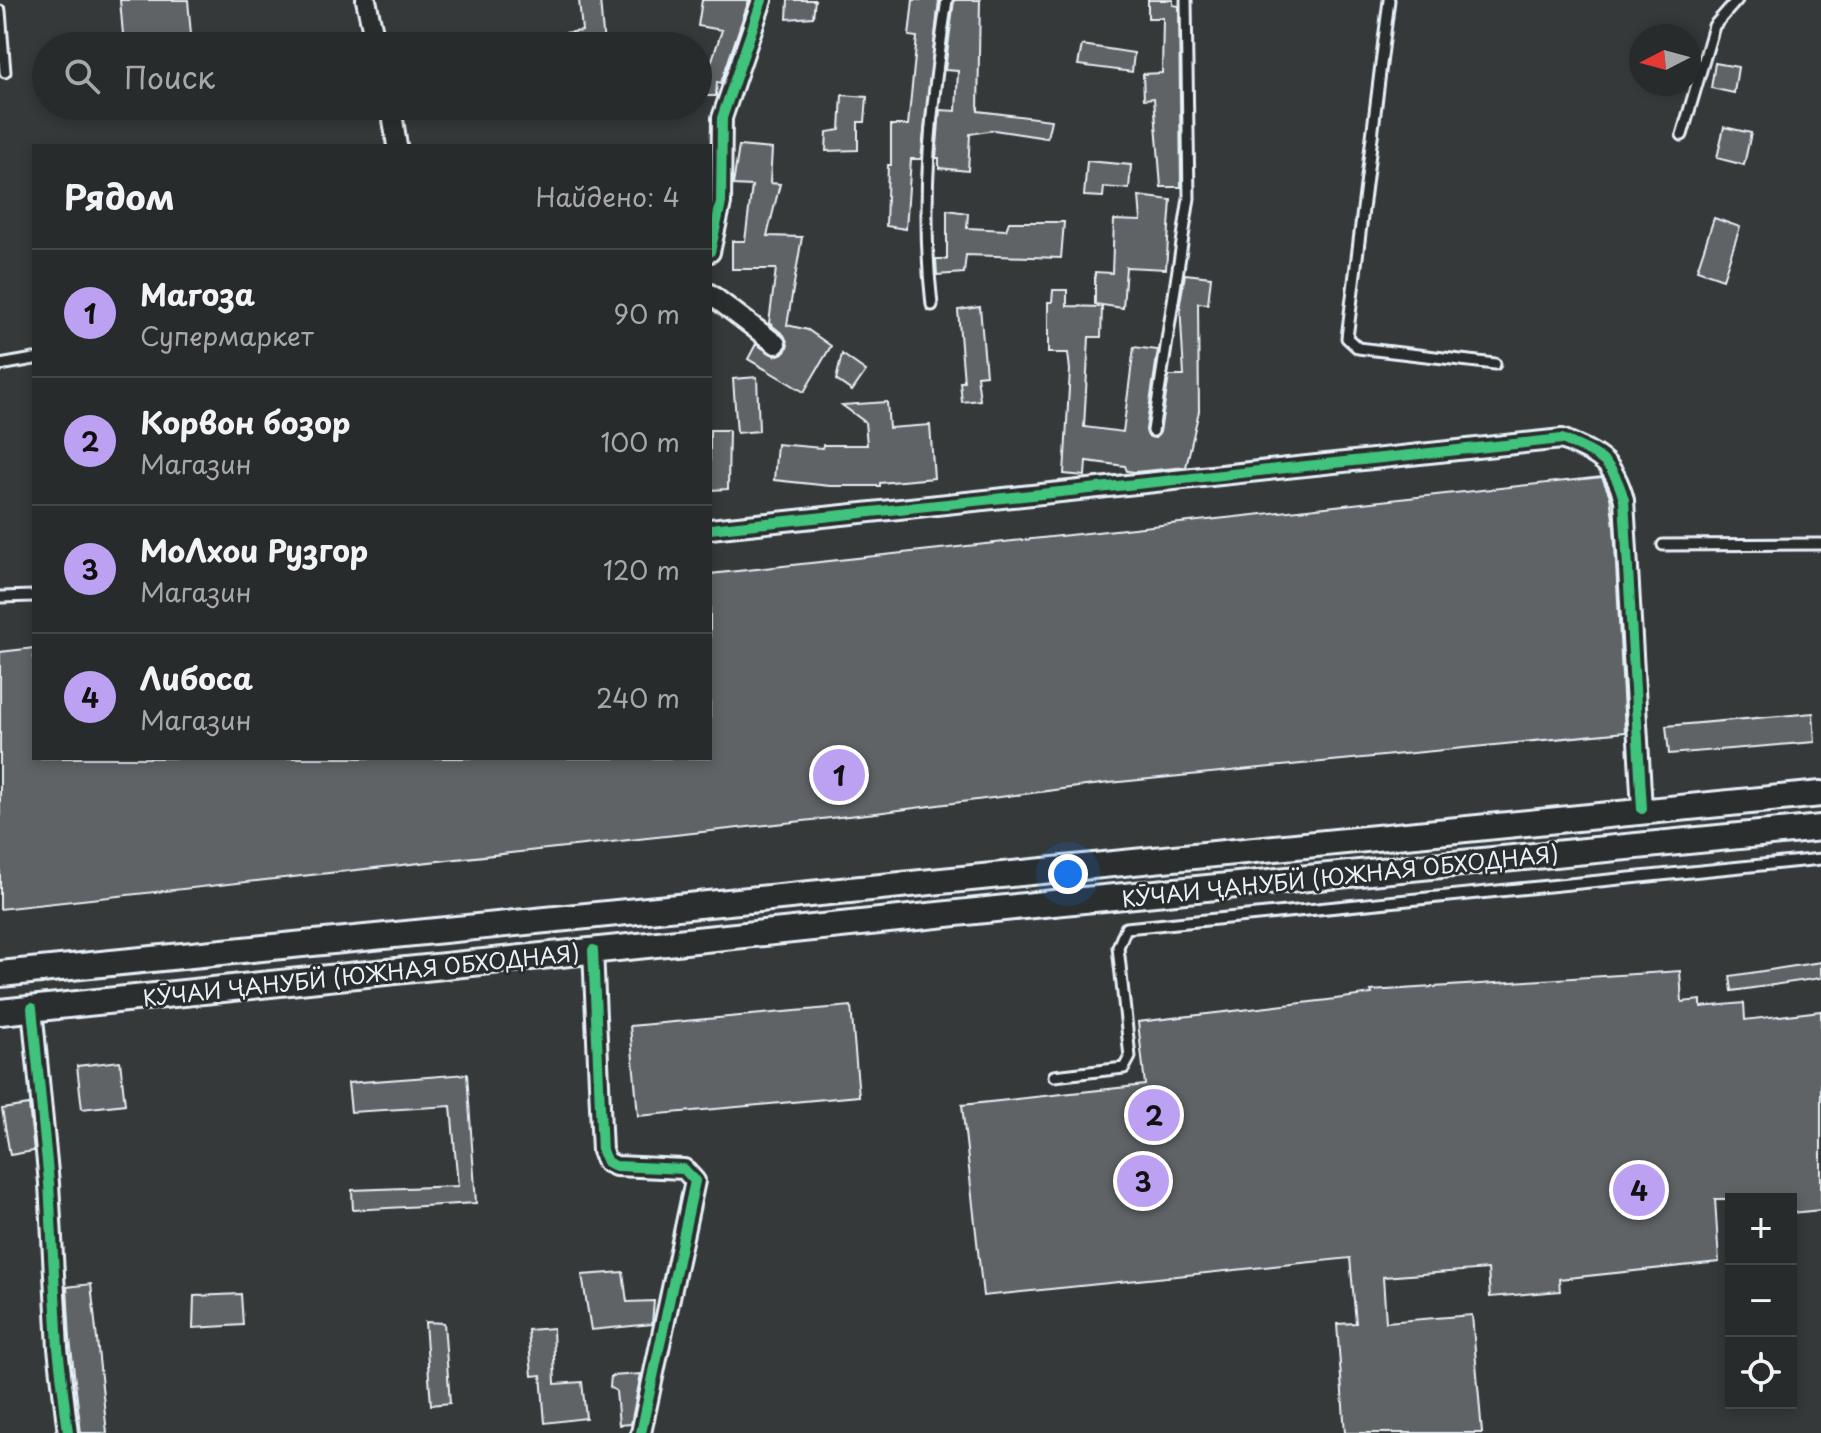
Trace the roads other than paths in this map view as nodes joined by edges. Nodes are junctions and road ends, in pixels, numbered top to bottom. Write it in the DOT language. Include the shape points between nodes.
graph roads {
  1 [pos="366,0"];
  2 [pos="762,0"];
  3 [pos="947,0"];
  4 [pos="1186,0"];
  5 [pos="1389,0"];
  6 [pos="1737,0"];
  7 [pos="0,11"];
  8 [pos="373,32"];
  9 [pos="5,72"];
  10 [pos="393,120"];
  11 [pos="1682,135"];
  12 [pos="397,144"];
  13 [pos="712,243"];
  14 [pos="712,296"];
  15 [pos="932,305"];
  16 [pos="776,344"];
  17 [pos="32,359"];
  18 [pos="1495,364"];
  19 [pos="0,365"];
  20 [pos="1153,431"];
  21 [pos="712,529"];
  22 [pos="1821,544"];
  23 [pos="1663,545"];
  24 [pos="32,596"];
  25 [pos="0,597"];
  26 [pos="1821,794"];
  27 [pos="1642,809"];
  28 [pos="1821,828"];
  29 [pos="1821,859"];
  30 [pos="593,950"];
  31 [pos="0,974"];
  32 [pos="32,1008"];
  33 [pos="0,1012"];
  34 [pos="1054,1076"];
  35 [pos="68,1433"];
  36 [pos="641,1433"];
  1 -- 8 [label="street"];
  2 -- 13 [label="street" via="722,118 721,203"];
  3 -- 15 [label="lane" via="926,174"];
  4 -- 20 [label="lane" via="1189,198"];
  5 -- 18 [label="lane" via="1347,338 1358,348"];
  6 -- 11 [label="lane" via="1714,26"];
  7 -- 9 [label="lane"];
  10 -- 12 [label="street"];
  14 -- 16 [label="street"];
  17 -- 19 [label="lane"];
  21 -- 27 [label="street" via="1562,439 1611,466 1624,500"];
  22 -- 23 [label="lane"];
  24 -- 25 [label="lane"];
  26 -- 27 [label="main road, КӮЧАИ ҶАНУБӢ (ЮЖНАЯ ОБХОДНАЯ)"];
  27 -- 31 [label="main road, КӮЧАИ ҶАНУБӢ (ЮЖНАЯ ОБХОДНАЯ)"];
  28 -- 30 [label="main road, КӮЧАИ ҶАНУБӢ (ЮЖНАЯ ОБХОДНАЯ)"];
  29 -- 34 [label="lane" via="1126,928 1118,947 1130,1057 1124,1068"];
  30 -- 32 [label="main road, КӮЧАИ ҶАНУБӢ (ЮЖНАЯ ОБХОДНАЯ)"];
  30 -- 36 [label="street" via="602,1151 616,1166 684,1169 695,1181"];
  32 -- 33 [label="main road, КӮЧАИ ҶАНУБӢ (ЮЖНАЯ ОБХОДНАЯ)"];
  32 -- 35 [label="street"];
}
